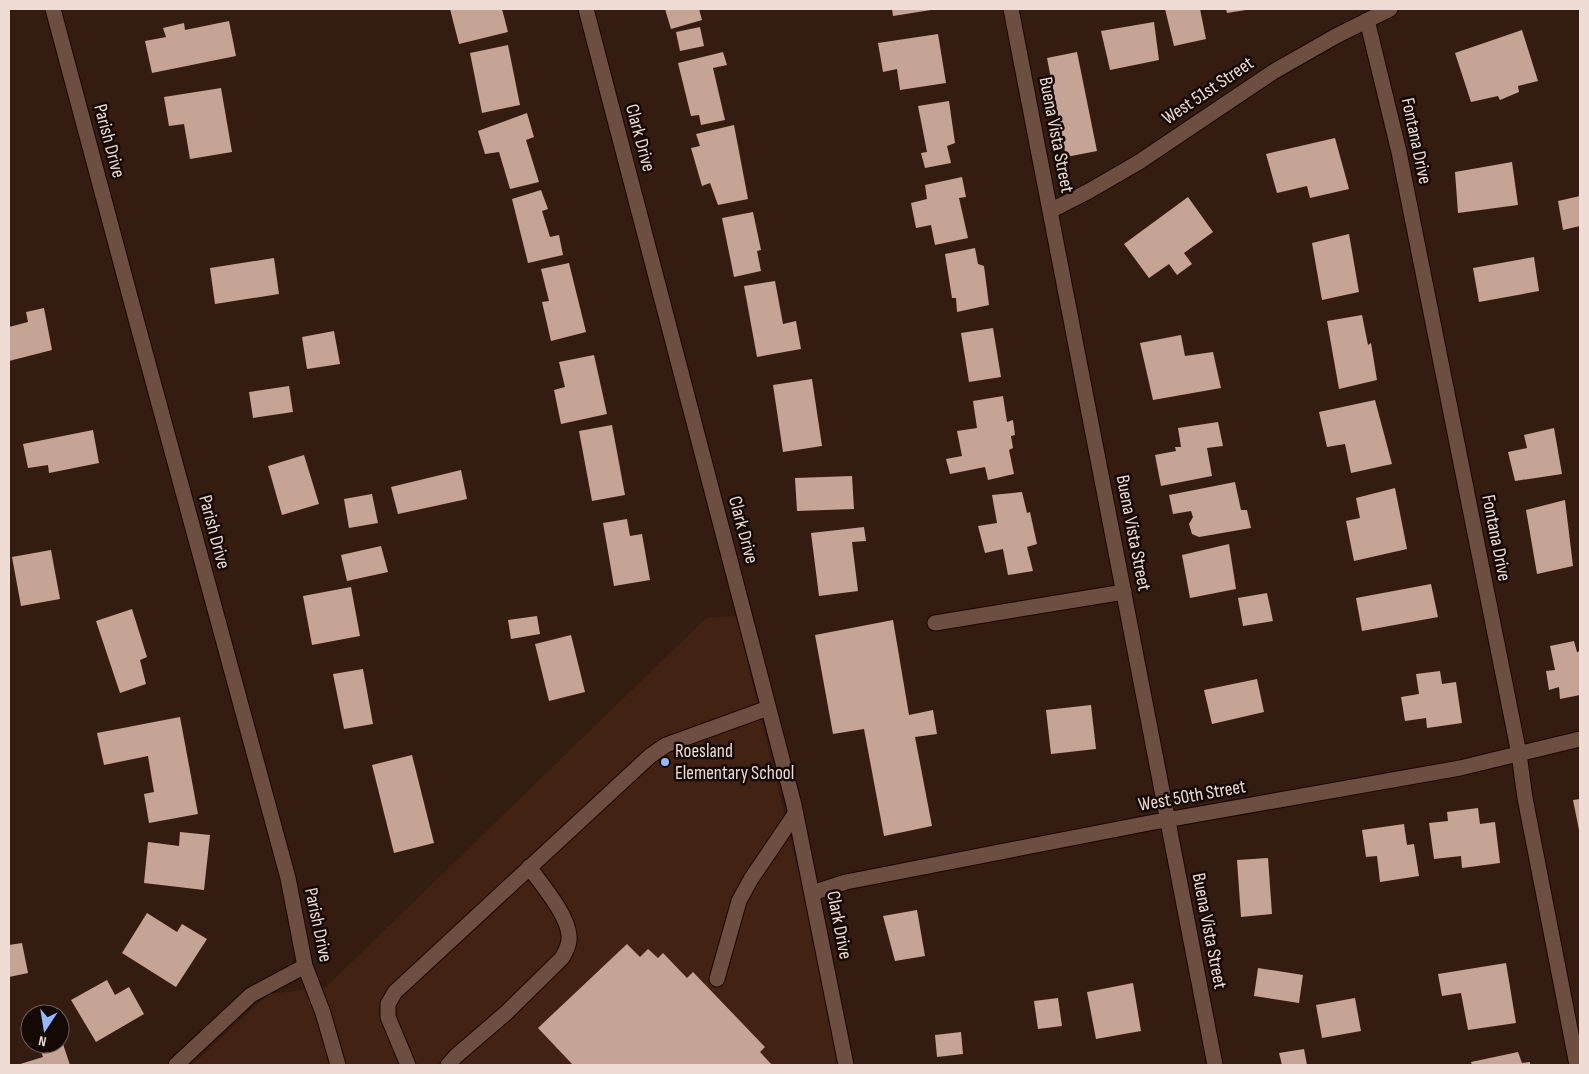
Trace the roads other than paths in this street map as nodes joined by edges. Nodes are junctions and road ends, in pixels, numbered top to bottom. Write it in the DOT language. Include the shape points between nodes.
graph roads {
  1 [pos="53,9"];
  2 [pos="586,9"];
  3 [pos="1011,9"];
  4 [pos="1390,9"];
  5 [pos="1367,20"];
  6 [pos="1050,211"];
  7 [pos="1124,592"];
  8 [pos="935,622"];
  9 [pos="768,708"];
  10 [pos="1580,739"];
  11 [pos="1519,754"];
  12 [pos="795,814"];
  13 [pos="1168,820"];
  14 [pos="529,867"];
  15 [pos="812,894"];
  16 [pos="305,966"];
  17 [pos="717,978"];
  18 [pos="176,1065"];
  19 [pos="338,1065"];
  20 [pos="408,1065"];
  21 [pos="448,1065"];
  22 [pos="846,1065"];
  23 [pos="1215,1065"];
  24 [pos="1577,1065"];
  1 -- 16 [label="street, Parish Drive" via="288,878"];
  2 -- 9 [label="street, Clark Drive"];
  3 -- 6 [label="street, Buena Vista Street"];
  4 -- 5 [label="street, West 51st Street"];
  5 -- 6 [label="street, West 51st Street" via="1274,72 1139,162"];
  5 -- 11 [label="street, Fontana Drive" via="1400,162"];
  6 -- 7 [label="street, Buena Vista Street"];
  7 -- 8 [label="street"];
  7 -- 13 [label="street, Buena Vista Street"];
  9 -- 12 [label="street, Clark Drive"];
  9 -- 14 [label="street" via="666,745"];
  10 -- 11 [label="street, West 50th Street"];
  11 -- 13 [label="street, West 50th Street" via="1460,768"];
  11 -- 24 [label="street, Fontana Drive"];
  12 -- 15 [label="street, Clark Drive"];
  12 -- 17 [label="street" via="739,901"];
  13 -- 15 [label="street, West 50th Street" via="846,882"];
  13 -- 23 [label="street, Buena Vista Street"];
  14 -- 20 [label="street" via="395,992 388,1004 388,1017"];
  14 -- 21 [label="street" via="565,918 569,936 567,949 562,958 506,1013"];
  15 -- 22 [label="street, Clark Drive"];
  16 -- 18 [label="street" via="251,995"];
  16 -- 19 [label="street, Parish Drive"];
}
